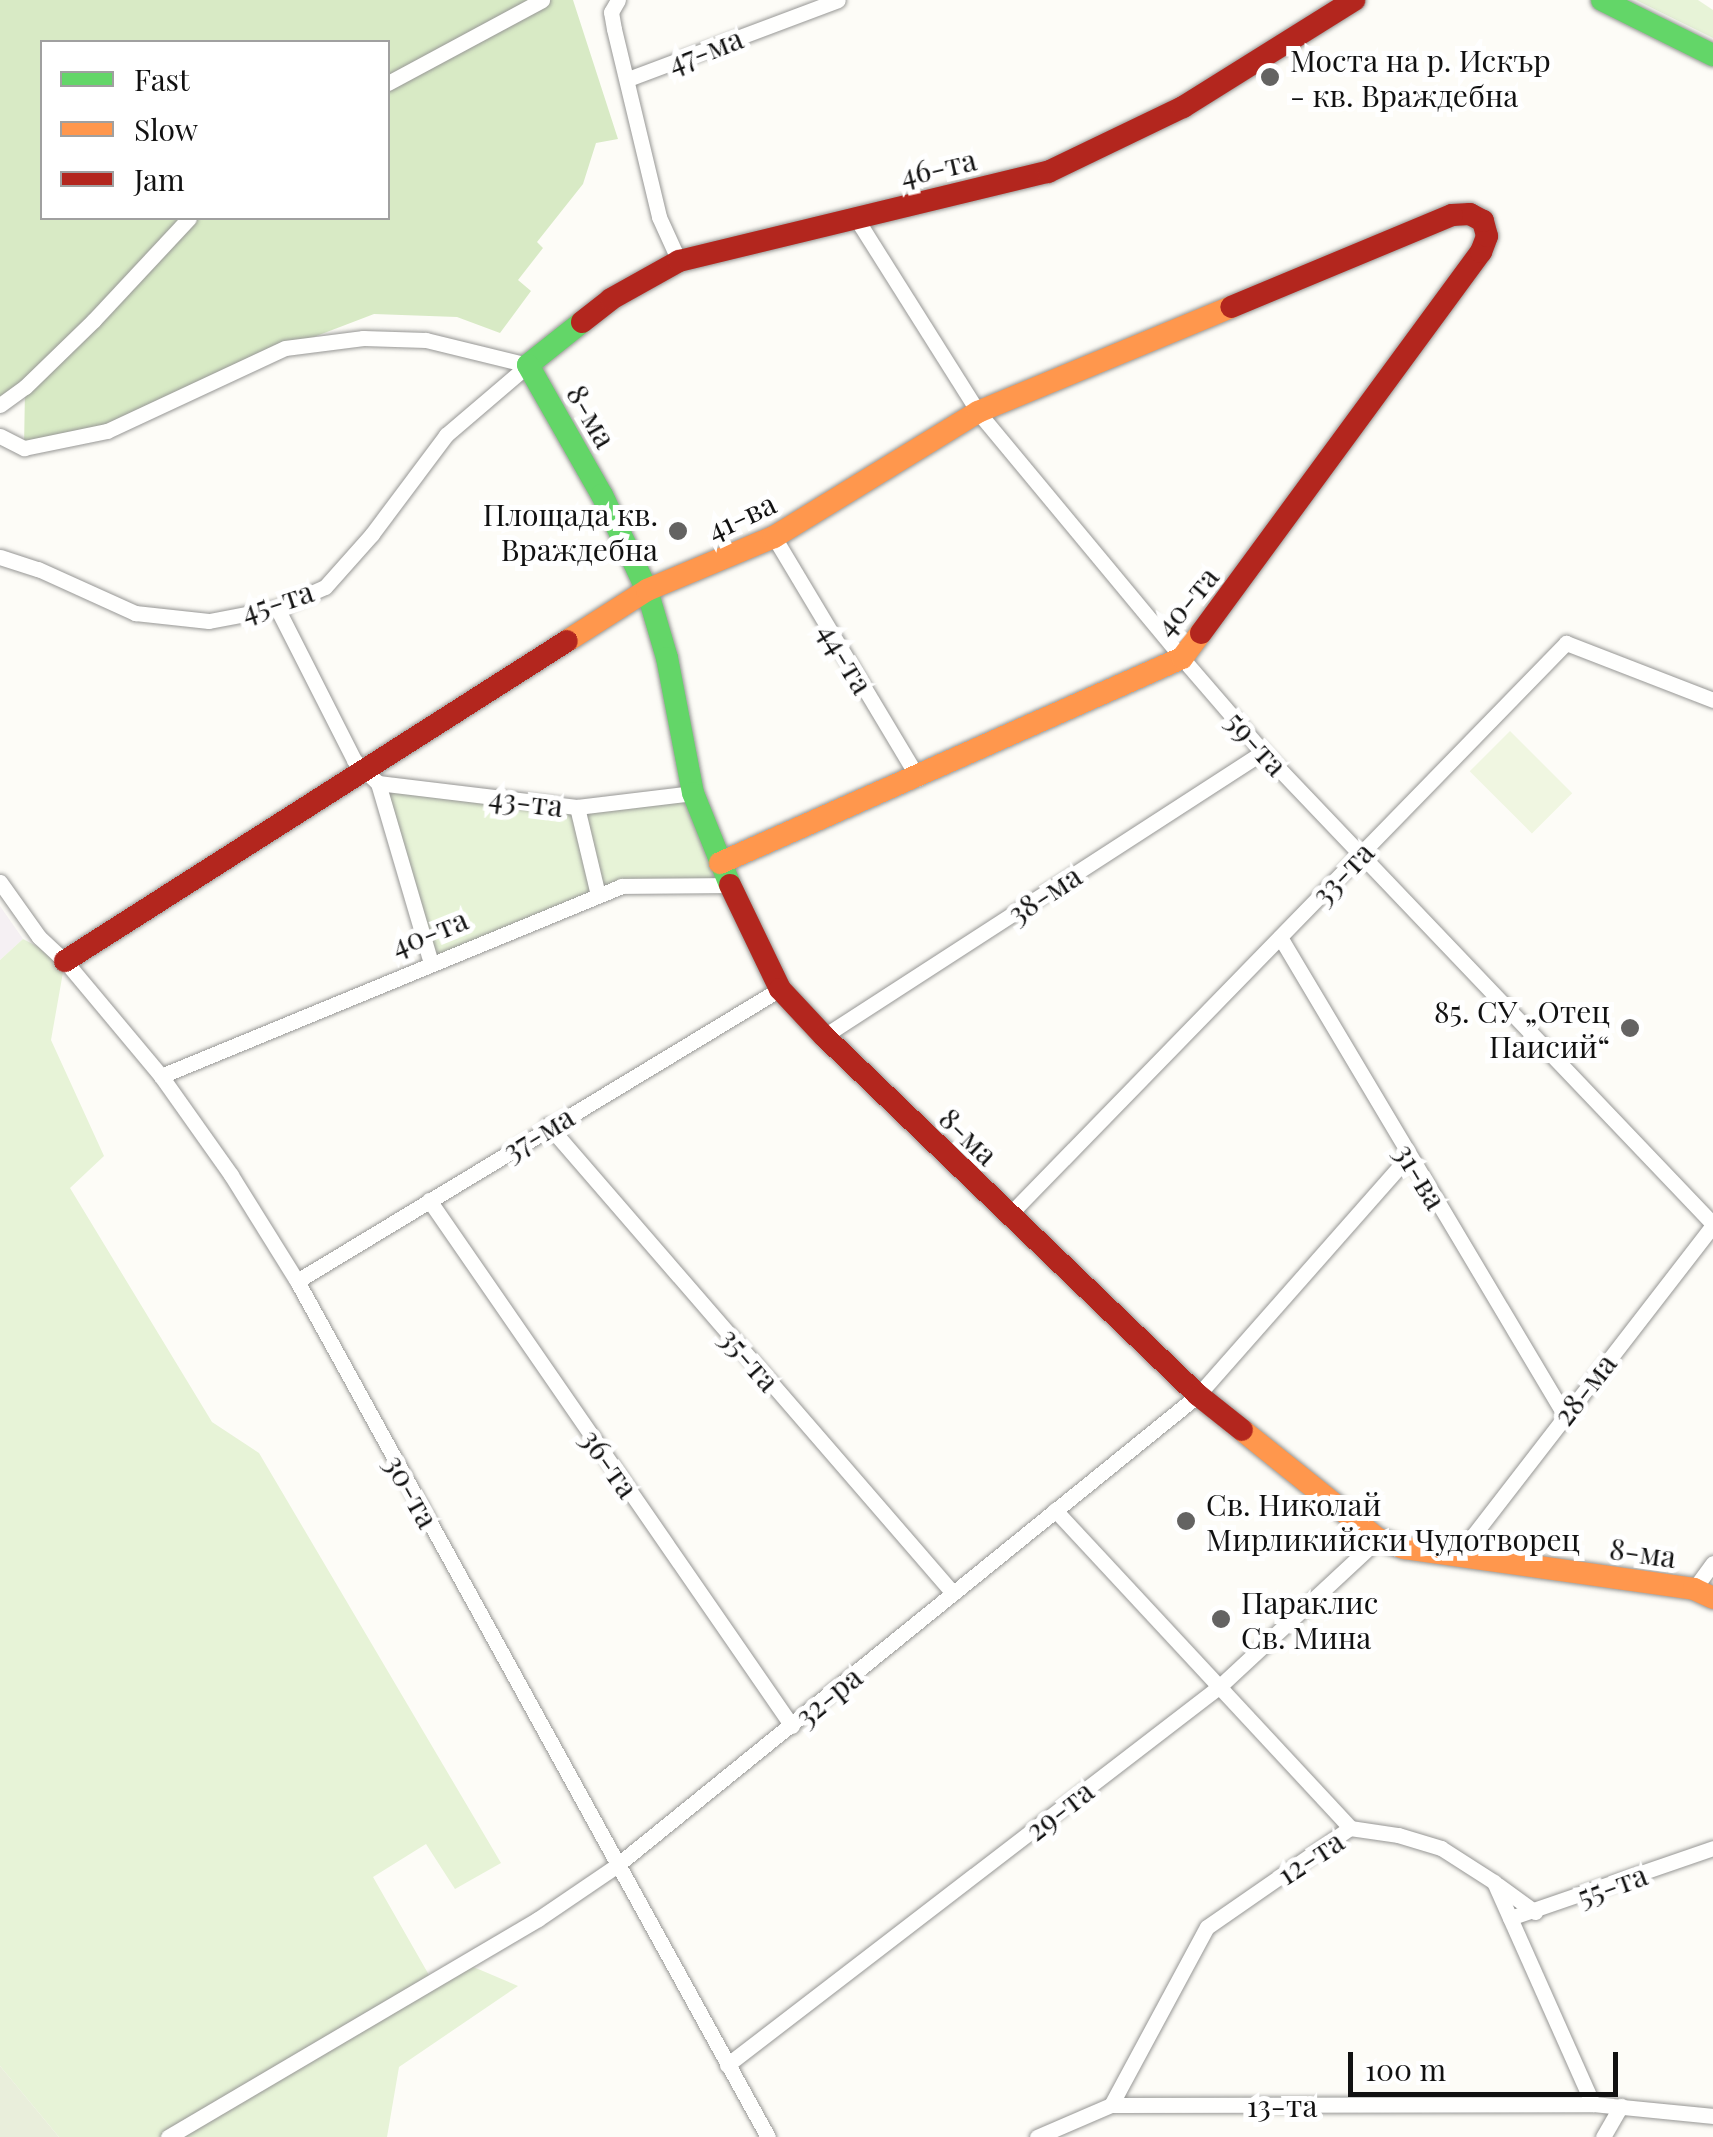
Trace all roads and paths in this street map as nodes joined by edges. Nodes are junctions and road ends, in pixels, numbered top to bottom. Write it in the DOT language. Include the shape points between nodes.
graph roads {
  1 [pos="542,0"];
  2 [pos="838,0"];
  3 [pos="1354,0"];
  4 [pos="1602,0"];
  5 [pos="610,4"];
  6 [pos="1713,56"];
  7 [pos="628,79"];
  8 [pos="390,82"];
  9 [pos="856,218"];
  10 [pos="187,220"];
  11 [pos="1484,221"];
  12 [pos="679,261"];
  13 [pos="528,364"];
  14 [pos="0,405"];
  15 [pos="978,412"];
  16 [pos="0,436"];
  17 [pos="774,537"];
  18 [pos="0,557"];
  19 [pos="647,590"];
  20 [pos="277,608"];
  21 [pos="1182,658"];
  22 [pos="1713,700"];
  23 [pos="1263,752"];
  24 [pos="371,778"];
  25 [pos="918,778"];
  26 [pos="693,793"];
  27 [pos="577,807"];
  28 [pos="1363,852"];
  29 [pos="720,862"];
  30 [pos="0,882"];
  31 [pos="729,885"];
  32 [pos="598,895"];
  33 [pos="1280,937"];
  34 [pos="65,961"];
  35 [pos="431,962"];
  36 [pos="780,989"];
  37 [pos="824,1036"];
  38 [pos="161,1076"];
  39 [pos="548,1126"];
  40 [pos="1409,1156"];
  41 [pos="429,1200"];
  42 [pos="1008,1216"];
  43 [pos="1713,1224"];
  44 [pos="297,1281"];
  45 [pos="1198,1395"];
  46 [pos="1564,1414"];
  47 [pos="1055,1510"];
  48 [pos="1378,1539"];
  49 [pos="1458,1555"];
  50 [pos="1713,1563"];
  51 [pos="953,1593"];
  52 [pos="1704,1594"];
  53 [pos="1220,1686"];
  54 [pos="792,1726"];
  55 [pos="1350,1828"];
  56 [pos="1713,1848"];
  57 [pos="616,1866"];
  58 [pos="1494,1882"];
  59 [pos="1535,1912"];
  60 [pos="1510,1918"];
  61 [pos="728,2066"];
  62 [pos="1592,2104"];
  63 [pos="1111,2105"];
  64 [pos="1621,2106"];
  65 [pos="1713,2116"];
  66 [pos="168,2137"];
  67 [pos="768,2137"];
  68 [pos="1037,2137"];
  69 [pos="1603,2137"];
  1 -- 8 [label="street"];
  2 -- 7 [label="street, 47-ма"];
  3 -- 9 [label="street, 46-та" via="1183,107 1048,172"];
  4 -- 6 [label="street"];
  5 -- 7 [label="street"];
  7 -- 12 [label="street" via="659,217"];
  9 -- 12 [label="street, 46-та"];
  9 -- 15 [label="street, 59-та"];
  10 -- 14 [label="street" via="94,320"];
  11 -- 15 [label="street, 41-ва" via="1452,214"];
  11 -- 21 [label="street, 40-та" via="1481,252"];
  12 -- 13 [label="street, 46-та" via="611,299"];
  13 -- 16 [label="street" via="426,340 363,338 285,348 108,431 24,448"];
  13 -- 19 [label="street, 8-ма"];
  13 -- 20 [label="street, 45-та" via="446,435 325,587"];
  15 -- 17 [label="street, 41-ва"];
  15 -- 21 [label="street, 59-та"];
  17 -- 19 [label="street, 41-ва"];
  17 -- 25 [label="street, 44-та"];
  18 -- 20 [label="street, 45-та" via="135,612 210,621"];
  19 -- 24 [label="street, 41-ва"];
  19 -- 26 [label="street, 8-ма"];
  20 -- 24 [label="street"];
  21 -- 23 [label="street, 59-та"];
  21 -- 25 [label="street, 40-та"];
  22 -- 28 [label="street, 33-та" via="1566,643"];
  23 -- 28 [label="street, 59-та"];
  23 -- 37 [label="street, 38-ма"];
  24 -- 27 [label="street, 43-та"];
  24 -- 34 [label="street, 41-ва"];
  24 -- 35 [label="street"];
  25 -- 29 [label="street, 40-та"];
  26 -- 27 [label="street, 43-та"];
  26 -- 29 [label="street, 8-ма"];
  27 -- 32 [label="street"];
  28 -- 33 [label="street, 33-та"];
  28 -- 43 [label="street, 59-та"];
  29 -- 31 [label="street, 8-ма"];
  30 -- 34 [label="street, 30-та"];
  31 -- 32 [label="street, 40-та" via="620,886"];
  31 -- 36 [label="street, 8-ма"];
  32 -- 35 [label="street, 40-та"];
  33 -- 40 [label="street, 31-ва"];
  33 -- 42 [label="street, 33-та"];
  34 -- 38 [label="street, 30-та"];
  35 -- 38 [label="street, 40-та"];
  36 -- 37 [label="street, 8-ма"];
  36 -- 39 [label="street, 37-ма"];
  37 -- 42 [label="street, 8-ма"];
  38 -- 44 [label="street, 30-та"];
  39 -- 41 [label="street, 37-ма"];
  39 -- 51 [label="street, 35-та"];
  40 -- 45 [label="street, 32-ра"];
  40 -- 46 [label="street, 31-ва"];
  41 -- 44 [label="street, 37-ма"];
  41 -- 54 [label="street, 36-та"];
  42 -- 45 [label="street, 8-ма"];
  43 -- 46 [label="street, 28-ма"];
  44 -- 57 [label="street, 30-та"];
  45 -- 47 [label="street, 32-ра"];
  45 -- 48 [label="street, 8-ма"];
  46 -- 49 [label="street, 28-ма"];
  47 -- 51 [label="street, 32-ра"];
  47 -- 53 [label="street"];
  48 -- 49 [label="street, 8-ма"];
  48 -- 53 [label="street, 29-та"];
  49 -- 52 [label="street, 8-ма"];
  50 -- 52 [label="street"];
  51 -- 54 [label="street, 32-ра"];
  53 -- 55 [label="street"];
  53 -- 61 [label="street, 29-та"];
  54 -- 57 [label="street, 32-ра"];
  55 -- 58 [label="street, 12-та" via="1440,1848"];
  55 -- 63 [label="street, 12-та" via="1206,1926"];
  56 -- 59 [label="street, 55-та"];
  57 -- 61 [label="street, 30-та"];
  57 -- 66 [label="street, 32-ра"];
  58 -- 59 [label="street, 12-та"];
  58 -- 60 [label="street"];
  59 -- 60 [label="street, 55-та"];
  60 -- 62 [label="street"];
  61 -- 67 [label="street, 30-та"];
  62 -- 63 [label="street, 13-та"];
  62 -- 64 [label="street, 13-та"];
  63 -- 68 [label="street, 13-та"];
  64 -- 65 [label="street, 13-та"];
  64 -- 69 [label="street"];
}
